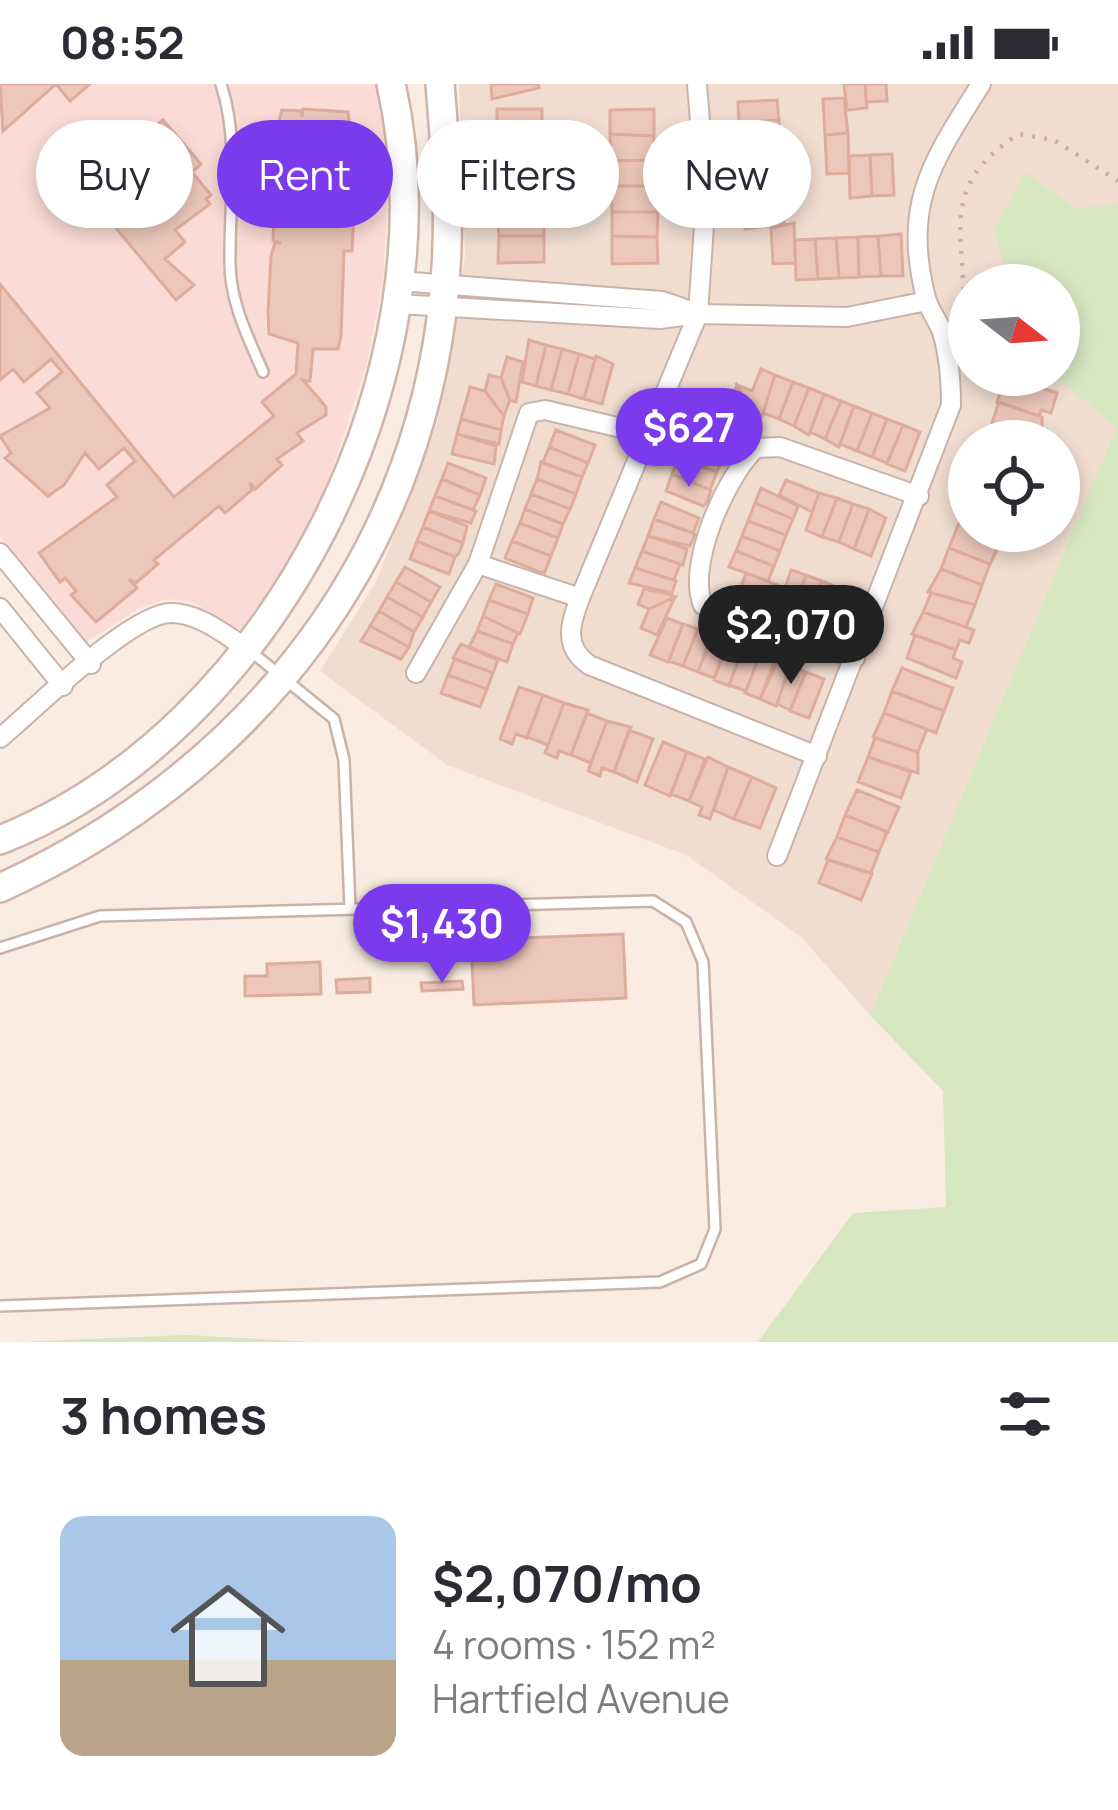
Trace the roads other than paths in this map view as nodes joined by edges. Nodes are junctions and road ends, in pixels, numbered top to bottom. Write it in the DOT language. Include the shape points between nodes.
graph roads {
  1 [pos="221,84"];
  2 [pos="391,84"];
  3 [pos="440,84"];
  4 [pos="697,84"];
  5 [pos="981,84"];
  6 [pos="398,293"];
  7 [pos="442,296"];
  8 [pos="927,301"];
  9 [pos="698,314"];
  10 [pos="263,372"];
  11 [pos="651,435"];
  12 [pos="919,496"];
  13 [pos="0,553"];
  14 [pos="478,564"];
  15 [pos="580,598"];
  16 [pos="0,608"];
  17 [pos="246,648"];
  18 [pos="855,658"];
  19 [pos="91,664"];
  20 [pos="416,673"];
  21 [pos="285,676"];
  22 [pos="63,686"];
  23 [pos="0,738"];
  24 [pos="817,756"];
  25 [pos="0,840"];
  26 [pos="777,856"];
  27 [pos="0,888"];
  28 [pos="350,908"];
  29 [pos="0,948"];
  30 [pos="0,1306"];
  1 -- 10 [label="lane" via="235,208 234,301"];
  2 -- 6 [label="street"];
  3 -- 7 [label="street" via="448,173"];
  4 -- 9 [label="street" via="706,196"];
  5 -- 8 [label="street" via="946,138 915,214"];
  6 -- 7 [label="street"];
  6 -- 17 [label="street" via="374,407 345,487"];
  7 -- 9 [label="street" via="660,319"];
  7 -- 21 [label="street" via="412,442 383,515 341,599"];
  8 -- 9 [label="street" via="847,317"];
  8 -- 12 [label="street" via="942,332 951,405"];
  9 -- 11 [label="street"];
  11 -- 14 [label="street" via="529,413"];
  11 -- 15 [label="street"];
  12 -- 18 [label="street"];
  12 -- 18 [label="street" via="780,447 756,448 738,465 717,513 695,587 703,605"];
  13 -- 19 [label="street"];
  14 -- 15 [label="street"];
  14 -- 20 [label="street"];
  15 -- 24 [label="street" via="571,644 589,665"];
  16 -- 22 [label="street"];
  17 -- 19 [label="street" via="189,616 161,614"];
  17 -- 21 [label="lane"];
  17 -- 25 [label="street" via="156,742"];
  18 -- 24 [label="street"];
  19 -- 22 [label="street"];
  21 -- 27 [label="street" via="225,744 166,794 69,857"];
  21 -- 28 [label="lane" via="322,706 340,737"];
  22 -- 23 [label="street"];
  24 -- 26 [label="street"];
  28 -- 29 [label="lane" via="100,916"];
  28 -- 30 [label="lane" via="634,898 686,922 703,962 715,1229 701,1264 660,1282"];
}
